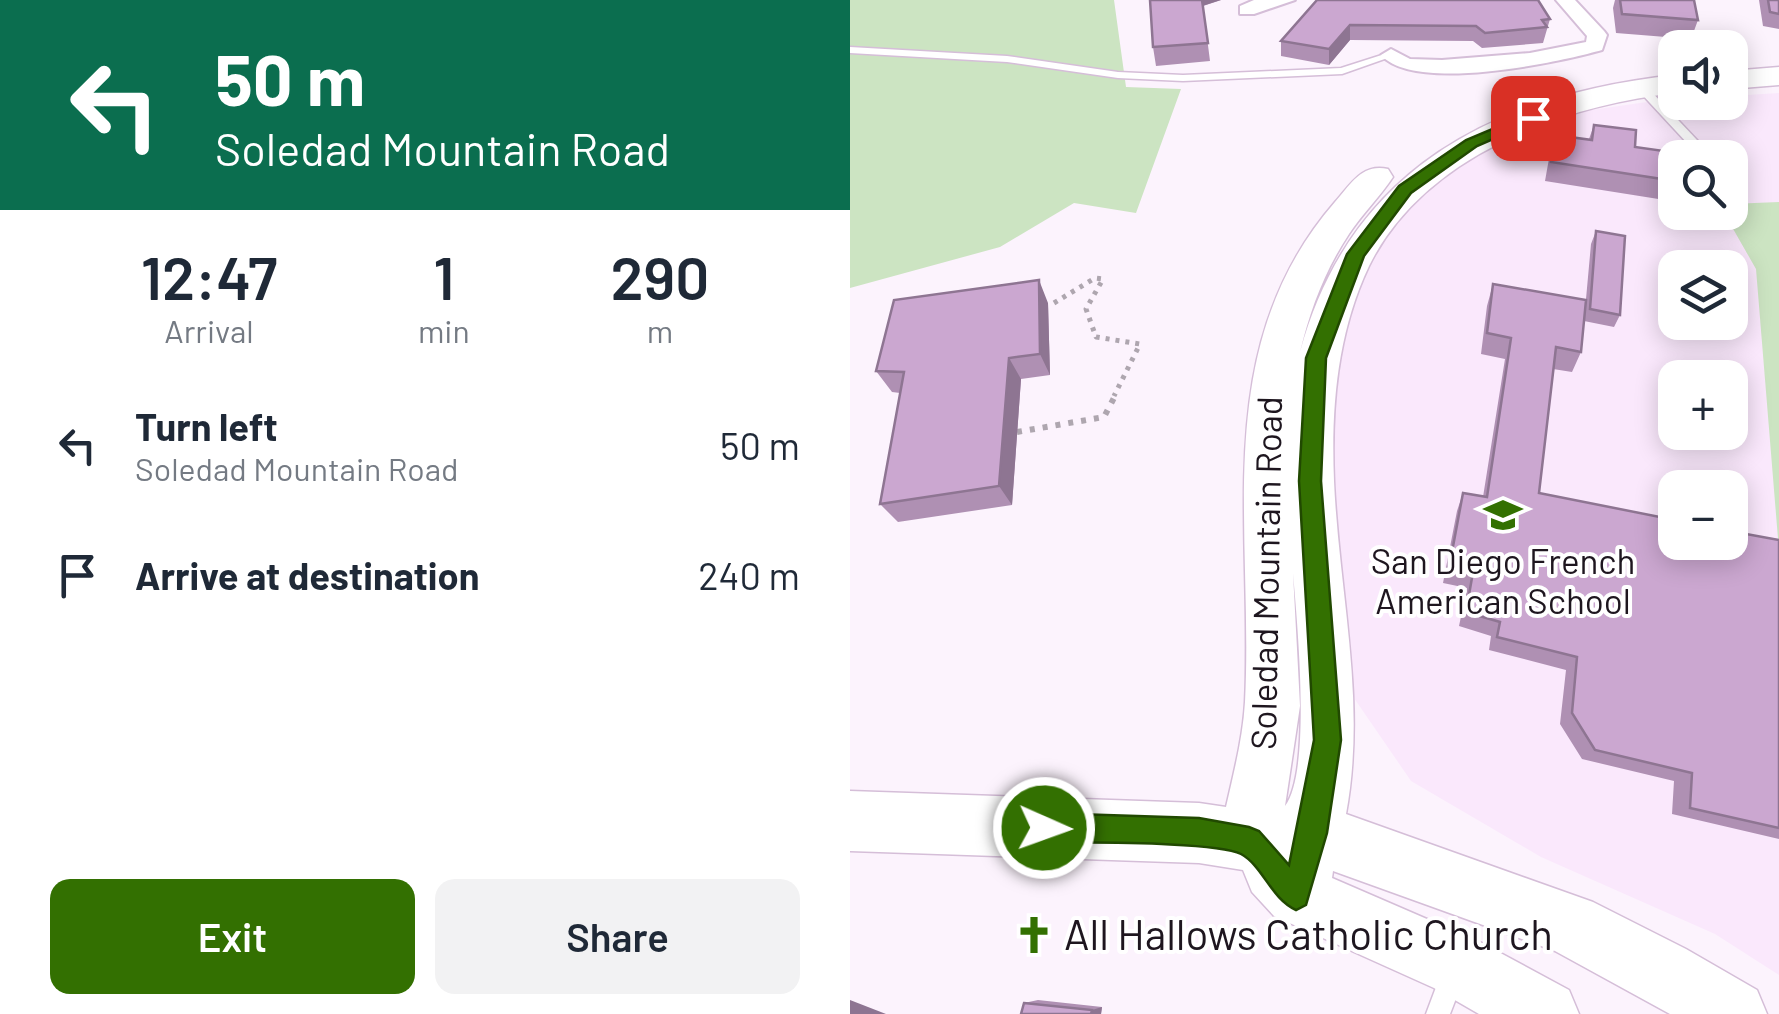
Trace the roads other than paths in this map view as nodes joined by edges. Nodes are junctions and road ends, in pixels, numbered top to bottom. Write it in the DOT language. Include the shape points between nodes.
graph roads {
  1 [pos="1286,0"];
  2 [pos="1565,0"];
  3 [pos="1247,10"];
  4 [pos="850,50"];
  5 [pos="1391,55"];
  6 [pos="1779,59"];
  7 [pos="1748,61"];
  8 [pos="1779,76"];
  9 [pos="1658,79"];
  10 [pos="1748,79"];
  11 [pos="1658,81"];
  12 [pos="850,821"];
  13 [pos="1313,833"];
  14 [pos="1249,841"];
  15 [pos="1296,894"];
  16 [pos="1448,990"];
  17 [pos="1545,1014"];
  18 [pos="1733,1014"];
  1 -- 3 [label="street"];
  2 -- 5 [label="street" via="1597,35 1595,46 1478,64 1406,64"];
  4 -- 5 [label="lane" via="1007,58 1182,78 1342,71"];
  6 -- 7 [label="main road"];
  8 -- 10 [label="main road"];
  9 -- 14 [label="main road, Soledad Mountain Road" via="1579,80 1447,128 1374,178 1324,240 1275,352 1264,487 1271,720"];
  11 -- 13 [label="main road, Soledad Mountain Road" via="1558,108 1441,162 1382,216 1344,279 1316,358 1313,409 1310,481 1327,740"];
  12 -- 14 [label="main road" via="1199,833"];
  13 -- 14 [label="main road"];
  13 -- 15 [label="main road, Soledad Mountain Road"];
  13 -- 18 [label="main road" via="1570,925"];
  14 -- 15 [label="main road"];
  15 -- 16 [label="main road"];
  16 -- 17 [label="main road"];
}
